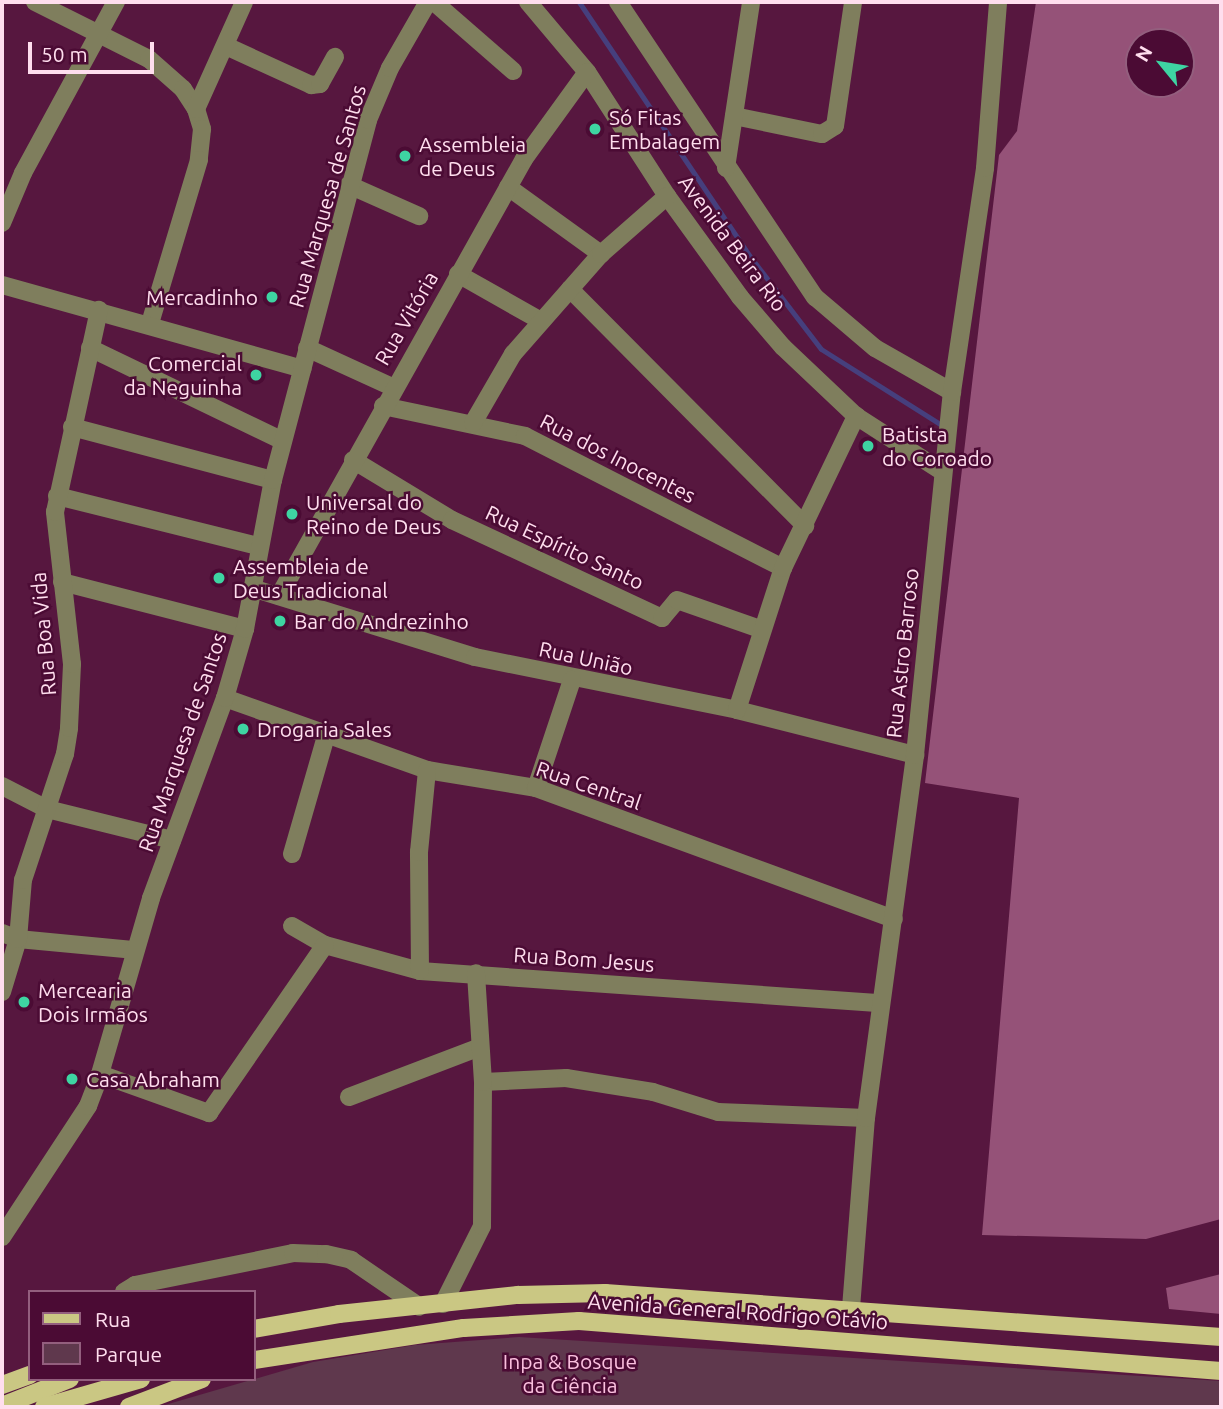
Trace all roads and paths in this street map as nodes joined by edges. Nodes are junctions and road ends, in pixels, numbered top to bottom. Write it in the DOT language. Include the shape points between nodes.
graph roads {
  1 [pos="35,2"];
  2 [pos="117,2"];
  3 [pos="244,2"];
  4 [pos="428,2"];
  5 [pos="434,2"];
  6 [pos="528,2"];
  7 [pos="618,2"];
  8 [pos="751,2"];
  9 [pos="853,2"];
  10 [pos="998,2"];
  11 [pos="100,32"];
  12 [pos="226,46"];
  13 [pos="335,57"];
  14 [pos="513,71"];
  15 [pos="587,72"];
  16 [pos="196,109"];
  17 [pos="734,116"];
  18 [pos="726,168"];
  19 [pos="349,184"];
  20 [pos="508,187"];
  21 [pos="667,196"];
  22 [pos="419,216"];
  23 [pos="2,223"];
  24 [pos="601,254"];
  25 [pos="458,274"];
  26 [pos="2,285"];
  27 [pos="570,289"];
  28 [pos="99,310"];
  29 [pos="541,321"];
  30 [pos="150,323"];
  31 [pos="90,348"];
  32 [pos="307,348"];
  33 [pos="302,369"];
  34 [pos="393,387"];
  35 [pos="952,392"];
  36 [pos="383,406"];
  37 [pos="856,416"];
  38 [pos="472,423"];
  39 [pos="72,427"];
  40 [pos="284,441"];
  41 [pos="353,460"];
  42 [pos="943,472"];
  43 [pos="273,480"];
  44 [pos="57,496"];
  45 [pos="805,526"];
  46 [pos="258,546"];
  47 [pos="783,568"];
  48 [pos="62,582"];
  49 [pos="253,588"];
  50 [pos="279,596"];
  51 [pos="245,629"];
  52 [pos="760,629"];
  53 [pos="572,680"];
  54 [pos="225,698"];
  55 [pos="737,710"];
  56 [pos="326,736"];
  57 [pos="915,755"];
  58 [pos="427,770"];
  59 [pos="2,786"];
  60 [pos="536,788"];
  61 [pos="47,810"];
  62 [pos="172,840"];
  63 [pos="292,854"];
  64 [pos="894,919"];
  65 [pos="292,926"];
  66 [pos="10,936"];
  67 [pos="325,945"];
  68 [pos="135,950"];
  69 [pos="420,971"];
  70 [pos="476,973"];
  71 [pos="2,990"];
  72 [pos="881,1003"];
  73 [pos="480,1047"];
  74 [pos="100,1074"];
  75 [pos="482,1082"];
  76 [pos="349,1097"];
  77 [pos="866,1118"];
  78 [pos="2,1237"];
  79 [pos="127,1290"];
  80 [pos="443,1304"];
  81 [pos="420,1307"];
  82 [pos="851,1308"];
  83 [pos="256,1329"];
  84 [pos="1221,1337"];
  85 [pos="258,1357"];
  86 [pos="1221,1371"];
  87 [pos="28,1375"];
  88 [pos="65,1381"];
  89 [pos="134,1381"];
  90 [pos="197,1381"];
  91 [pos="2,1385"];
  92 [pos="2,1406"];
  93 [pos="44,1407"];
  94 [pos="129,1407"];
  1 -- 11 [label="street"];
  2 -- 11 [label="street"];
  3 -- 12 [label="street"];
  4 -- 19 [label="street, Rua Marquesa de Santos" via="378,94"];
  5 -- 14 [label="street"];
  6 -- 15 [label="street, Avenida Beira Rio"];
  7 -- 18 [label="street, Avenida Beira Rio"];
  8 -- 17 [label="street"];
  9 -- 17 [label="street" via="835,126 822,134"];
  10 -- 35 [label="street, Rua Astro Barroso" via="985,167"];
  11 -- 16 [label="street" via="166,72"];
  11 -- 23 [label="street" via="23,173"];
  12 -- 13 [label="street" via="311,85 320,84"];
  12 -- 16 [label="street"];
  15 -- 20 [label="street, Rua Vitória"];
  15 -- 21 [label="street, Avenida Beira Rio"];
  16 -- 30 [label="street" via="202,129 199,160"];
  17 -- 18 [label="street"];
  18 -- 35 [label="street, Avenida Beira Rio" via="815,297 874,348"];
  19 -- 22 [label="street"];
  19 -- 32 [label="street, Rua Marquesa de Santos"];
  20 -- 24 [label="street"];
  20 -- 25 [label="street, Rua Vitória"];
  21 -- 24 [label="street"];
  21 -- 37 [label="street, Avenida Beira Rio" via="740,297 783,347"];
  24 -- 27 [label="street"];
  25 -- 29 [label="street"];
  25 -- 34 [label="street, Rua Vitória"];
  26 -- 28 [label="street"];
  27 -- 29 [label="street"];
  27 -- 45 [label="street"];
  28 -- 30 [label="street"];
  28 -- 31 [label="street, Rua Boa Vida"];
  29 -- 38 [label="street" via="500,372"];
  30 -- 33 [label="street"];
  31 -- 39 [label="street, Rua Boa Vida"];
  31 -- 40 [label="street"];
  32 -- 33 [label="street, Rua Marquesa de Santos"];
  32 -- 34 [label="street"];
  33 -- 40 [label="street, Rua Marquesa de Santos"];
  34 -- 36 [label="street, Rua Vitória"];
  35 -- 42 [label="street, Rua Astro Barroso"];
  36 -- 38 [label="street, Rua dos Inocentes"];
  36 -- 41 [label="street, Rua Vitória"];
  37 -- 42 [label="street, Avenida Beira Rio"];
  37 -- 45 [label="street"];
  38 -- 47 [label="street, Rua dos Inocentes" via="546,446"];
  39 -- 43 [label="street"];
  39 -- 44 [label="street, Rua Boa Vida"];
  40 -- 43 [label="street, Rua Marquesa de Santos"];
  41 -- 50 [label="street, Rua Vitória"];
  41 -- 52 [label="street, Rua Espírito Santo" via="452,520 662,618 677,600"];
  42 -- 57 [label="street, Rua Astro Barroso"];
  43 -- 46 [label="street, Rua Marquesa de Santos"];
  44 -- 46 [label="street"];
  44 -- 48 [label="street, Rua Boa Vida"];
  45 -- 47 [label="street"];
  46 -- 49 [label="street, Rua Marquesa de Santos"];
  47 -- 52 [label="street"];
  48 -- 51 [label="street"];
  48 -- 61 [label="street, Rua Boa Vida" via="72,694 65,754"];
  49 -- 50 [label="street, Rua União"];
  49 -- 51 [label="street, Rua Marquesa de Santos"];
  50 -- 53 [label="street, Rua União" via="475,657"];
  51 -- 54 [label="street, Rua Marquesa de Santos"];
  52 -- 55 [label="street"];
  53 -- 55 [label="street, Rua União"];
  53 -- 60 [label="street"];
  54 -- 56 [label="street, Rua Central"];
  54 -- 62 [label="street, Rua Marquesa de Santos"];
  55 -- 57 [label="street, Rua União"];
  56 -- 58 [label="street, Rua Central"];
  56 -- 63 [label="street"];
  57 -- 64 [label="street, Rua Astro Barroso"];
  58 -- 60 [label="street, Rua Central"];
  58 -- 69 [label="street" via="419,852"];
  59 -- 61 [label="street"];
  60 -- 64 [label="street, Rua Central"];
  61 -- 62 [label="street"];
  61 -- 66 [label="street, Rua Boa Vida"];
  62 -- 68 [label="street, Rua Marquesa de Santos"];
  64 -- 72 [label="street, Rua Astro Barroso"];
  65 -- 67 [label="street, Rua Bom Jesus"];
  66 -- 68 [label="street"];
  66 -- 71 [label="street, Rua Boa Vida"];
  67 -- 69 [label="street, Rua Bom Jesus"];
  67 -- 74 [label="street" via="209,1113"];
  68 -- 74 [label="street, Rua Marquesa de Santos"];
  69 -- 70 [label="street, Rua Bom Jesus"];
  70 -- 72 [label="street, Rua Bom Jesus"];
  70 -- 73 [label="street"];
  72 -- 77 [label="street, Rua Astro Barroso"];
  73 -- 75 [label="street"];
  73 -- 76 [label="street"];
  74 -- 78 [label="street, Rua Marquesa de Santos" via="88,1106"];
  75 -- 77 [label="street" via="566,1079 653,1092 718,1112"];
  75 -- 80 [label="street" via="482,1226"];
  77 -- 82 [label="street, Rua Astro Barroso"];
  79 -- 81 [label="street" via="293,1253 326,1254 351,1260"];
  80 -- 81 [label="main road, Avenida General Rodrigo Otávio"];
  80 -- 82 [label="main road, Avenida General Rodrigo Otávio" via="518,1295 605,1293"];
  81 -- 83 [label="main road, Avenida General Rodrigo Otávio"];
  82 -- 84 [label="main road, Avenida General Rodrigo Otávio"];
  85 -- 86 [label="main road, Avenida General Rodrigo Otávio" via="464,1328 579,1321"];
  87 -- 91 [label="main road"];
  88 -- 92 [label="main road"];
  89 -- 93 [label="main road"];
  90 -- 94 [label="main road"];
}
